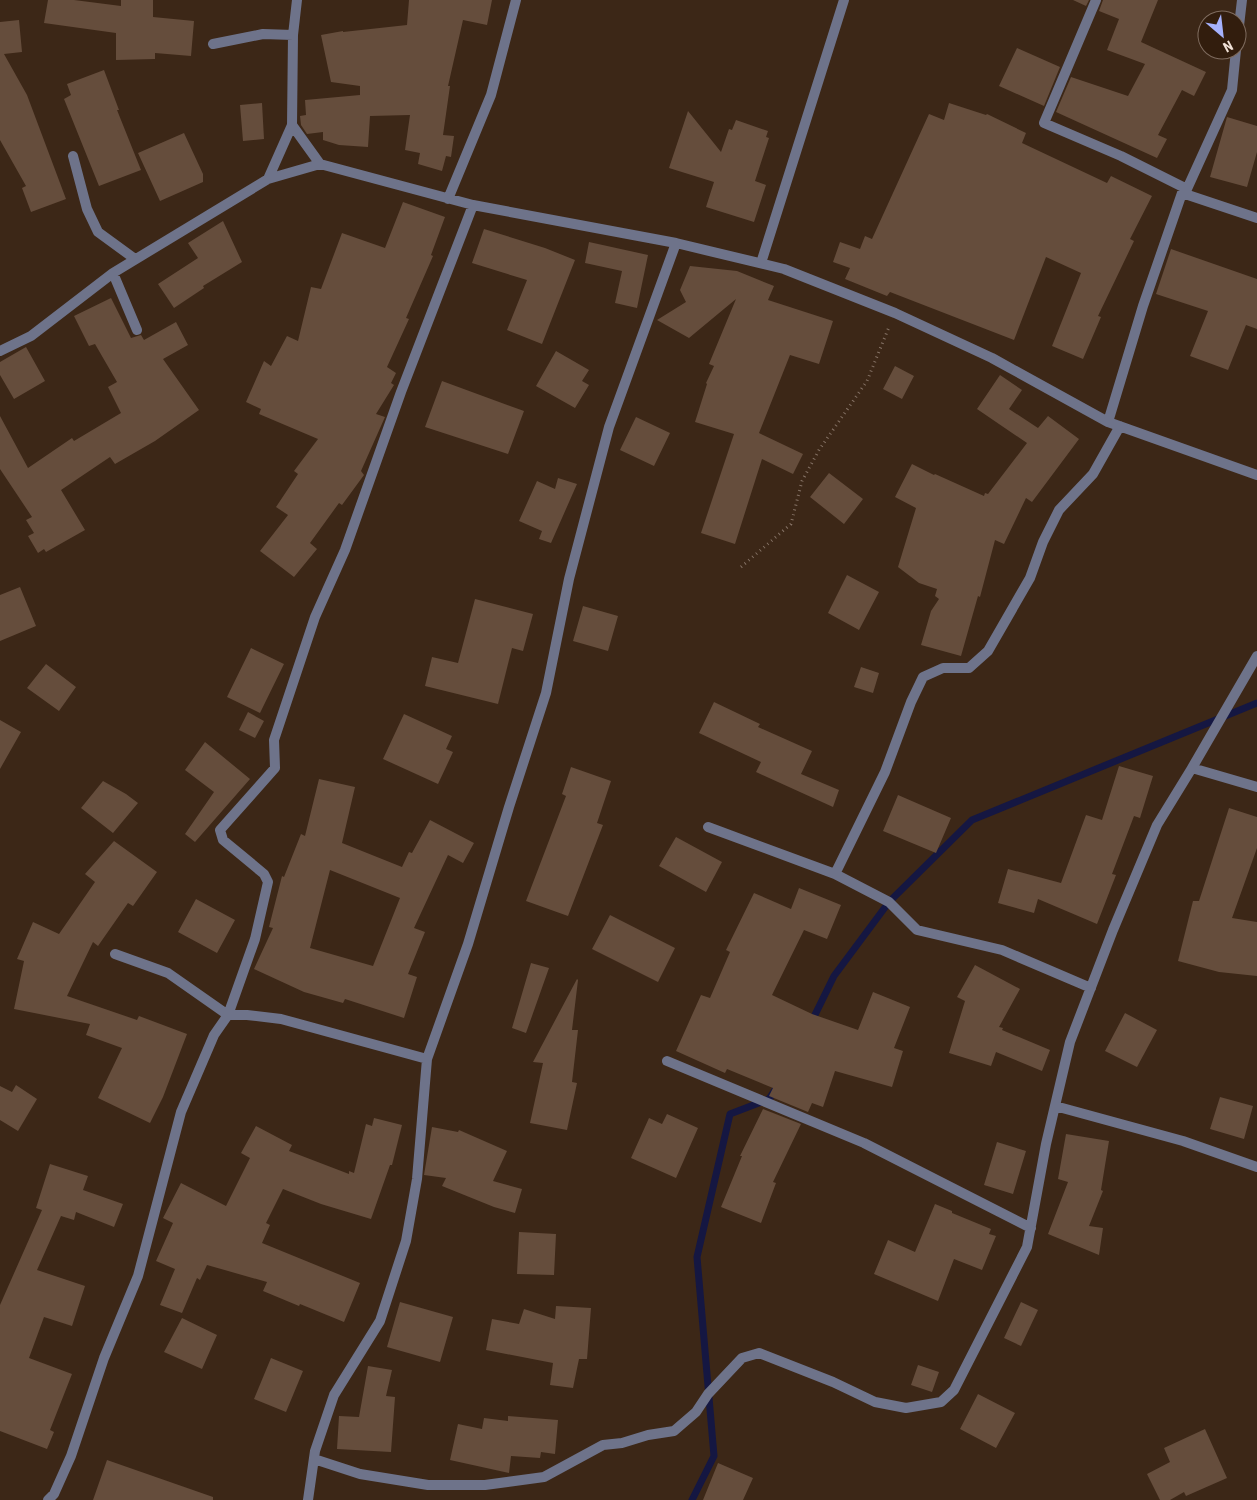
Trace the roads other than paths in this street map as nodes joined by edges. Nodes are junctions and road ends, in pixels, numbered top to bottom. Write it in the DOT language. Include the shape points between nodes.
graph roads {
  1 [pos="297,0"];
  2 [pos="516,0"];
  3 [pos="844,0"];
  4 [pos="1096,0"];
  5 [pos="293,34"];
  6 [pos="212,44"];
  7 [pos="1235,60"];
  8 [pos="292,125"];
  9 [pos="73,156"];
  10 [pos="320,164"];
  11 [pos="268,179"];
  12 [pos="1185,191"];
  13 [pos="448,199"];
  14 [pos="473,205"];
  15 [pos="1257,218"];
  16 [pos="676,243"];
  17 [pos="135,259"];
  18 [pos="761,263"];
  19 [pos="113,273"];
  20 [pos="137,330"];
  21 [pos="0,351"];
  22 [pos="1108,422"];
  23 [pos="1120,426"];
  24 [pos="1257,475"];
  25 [pos="1257,656"];
  26 [pos="1192,768"];
  27 [pos="1257,787"];
  28 [pos="708,827"];
  29 [pos="835,874"];
  30 [pos="115,954"];
  31 [pos="1091,988"];
  32 [pos="228,1016"];
  33 [pos="428,1060"];
  34 [pos="667,1061"];
  35 [pos="1055,1106"];
  36 [pos="1257,1167"];
  37 [pos="1030,1228"];
  38 [pos="314,1460"];
  39 [pos="48,1500"];
  40 [pos="308,1500"];
  1 -- 5 [label="street"];
  2 -- 13 [label="street" via="491,95"];
  3 -- 18 [label="street"];
  4 -- 12 [label="street" via="1044,123 1121,156"];
  5 -- 6 [label="street" via="263,34"];
  5 -- 8 [label="street"];
  7 -- 12 [label="street" via="1232,90"];
  8 -- 10 [label="street"];
  8 -- 11 [label="street"];
  9 -- 17 [label="street" via="87,209 98,232"];
  10 -- 11 [label="street"];
  10 -- 13 [label="street"];
  11 -- 17 [label="street"];
  12 -- 15 [label="street"];
  12 -- 22 [label="street" via="1143,306"];
  13 -- 14 [label="street"];
  14 -- 16 [label="street"];
  14 -- 32 [label="street" via="345,550 315,617 274,740 275,768 220,830 223,840 264,874 268,882 255,939"];
  16 -- 18 [label="street"];
  16 -- 33 [label="street" via="610,427 569,579 546,693 468,944"];
  17 -- 19 [label="street"];
  18 -- 22 [label="street" via="896,313 992,358"];
  19 -- 20 [label="street"];
  19 -- 21 [label="street" via="31,336"];
  22 -- 23 [label="street"];
  23 -- 24 [label="street"];
  23 -- 29 [label="street" via="1093,474 1059,510 1030,578 988,651 969,668 943,668 923,677 886,772"];
  25 -- 26 [label="street"];
  26 -- 27 [label="street"];
  26 -- 31 [label="street" via="1157,825"];
  28 -- 29 [label="street"];
  29 -- 31 [label="street" via="889,902 917,930 1002,950"];
  30 -- 32 [label="street" via="168,973"];
  31 -- 35 [label="street" via="1070,1042"];
  32 -- 33 [label="street" via="281,1019"];
  32 -- 39 [label="street" via="214,1035 181,1112 138,1276 104,1358 71,1456 54,1494"];
  33 -- 38 [label="street" via="417,1179 406,1241 380,1321 334,1395"];
  34 -- 37 [label="street" via="864,1143"];
  35 -- 36 [label="street" via="1183,1141"];
  35 -- 37 [label="street"];
  37 -- 38 [label="street" via="1027,1247 954,1390 941,1402 906,1408 875,1402 759,1353 742,1358 708,1394 696,1412 674,1431 603,1445 544,1477 485,1485 428,1485 360,1474"];
  38 -- 40 [label="street"];
}
